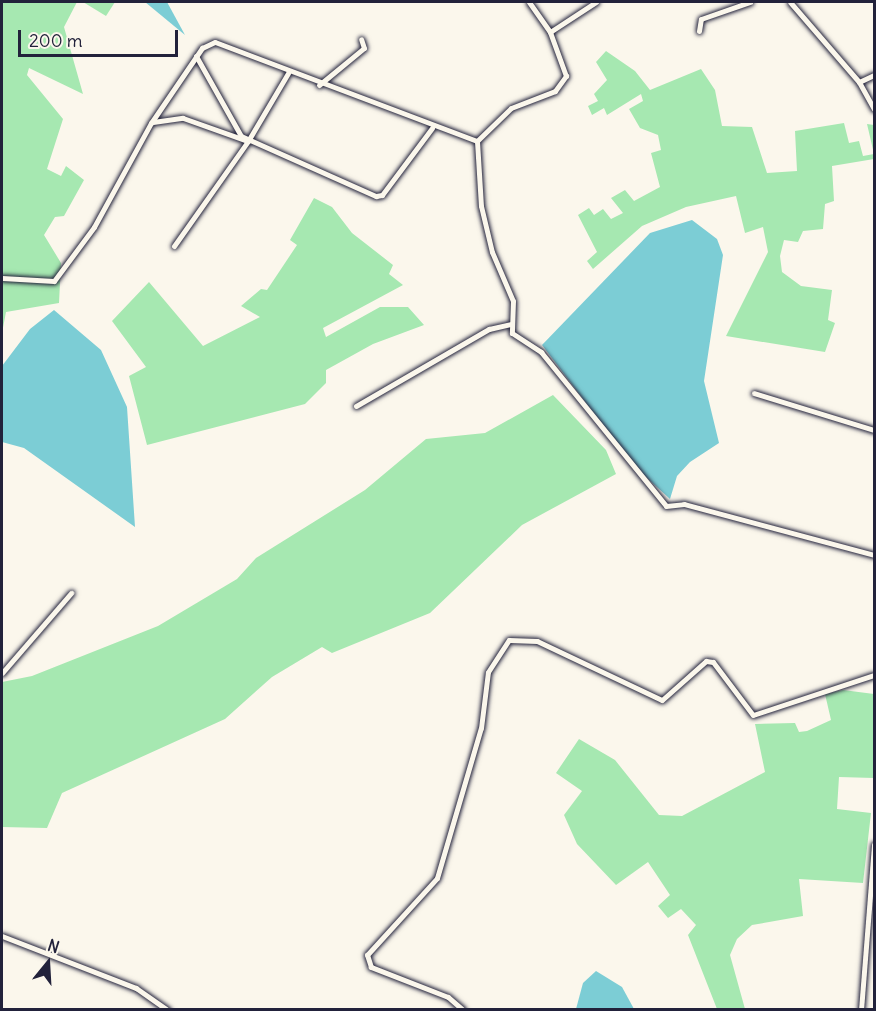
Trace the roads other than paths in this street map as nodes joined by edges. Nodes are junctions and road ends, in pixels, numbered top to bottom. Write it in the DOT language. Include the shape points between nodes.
graph roads {
  1 [pos="529,2"];
  2 [pos="596,2"];
  3 [pos="750,2"];
  4 [pos="790,2"];
  5 [pos="699,31"];
  6 [pos="550,32"];
  7 [pos="361,39"];
  8 [pos="196,56"];
  9 [pos="288,73"];
  10 [pos="874,75"];
  11 [pos="859,82"];
  12 [pos="319,85"];
  13 [pos="874,109"];
  14 [pos="151,123"];
  15 [pos="432,128"];
  16 [pos="248,141"];
  17 [pos="477,141"];
  18 [pos="174,246"];
  19 [pos="2,278"];
  20 [pos="511,324"];
  21 [pos="754,393"];
  22 [pos="356,406"];
  23 [pos="874,430"];
  24 [pos="874,555"];
  25 [pos="71,593"];
  26 [pos="2,673"];
  27 [pos="874,675"];
  28 [pos="874,845"];
  29 [pos="2,936"];
  30 [pos="168,1010"];
  31 [pos="463,1010"];
  32 [pos="861,1010"];
  1 -- 6 [label="street"];
  2 -- 6 [label="street"];
  3 -- 5 [label="street" via="701,19"];
  4 -- 11 [label="street"];
  6 -- 17 [label="street" via="566,76 555,91 511,108"];
  7 -- 12 [label="street" via="364,48"];
  8 -- 9 [label="street" via="215,42"];
  8 -- 14 [label="street"];
  8 -- 16 [label="street"];
  9 -- 12 [label="street"];
  9 -- 16 [label="street"];
  10 -- 11 [label="street"];
  11 -- 13 [label="street"];
  12 -- 15 [label="street"];
  14 -- 16 [label="street" via="168,116 183,118"];
  14 -- 19 [label="street" via="94,227 54,281"];
  15 -- 16 [label="street" via="382,195"];
  15 -- 17 [label="street"];
  16 -- 18 [label="street"];
  17 -- 20 [label="street" via="481,206 492,252 513,301"];
  20 -- 22 [label="street" via="489,329"];
  20 -- 24 [label="street" via="512,333 541,352 666,506 684,504"];
  21 -- 23 [label="street"];
  25 -- 26 [label="street"];
  27 -- 31 [label="street" via="753,715 713,662 706,661 662,700 537,641 509,640 488,672 481,728 436,878 367,955 370,967 448,997"];
  28 -- 32 [label="street"];
  29 -- 30 [label="street" via="136,988"];
}
